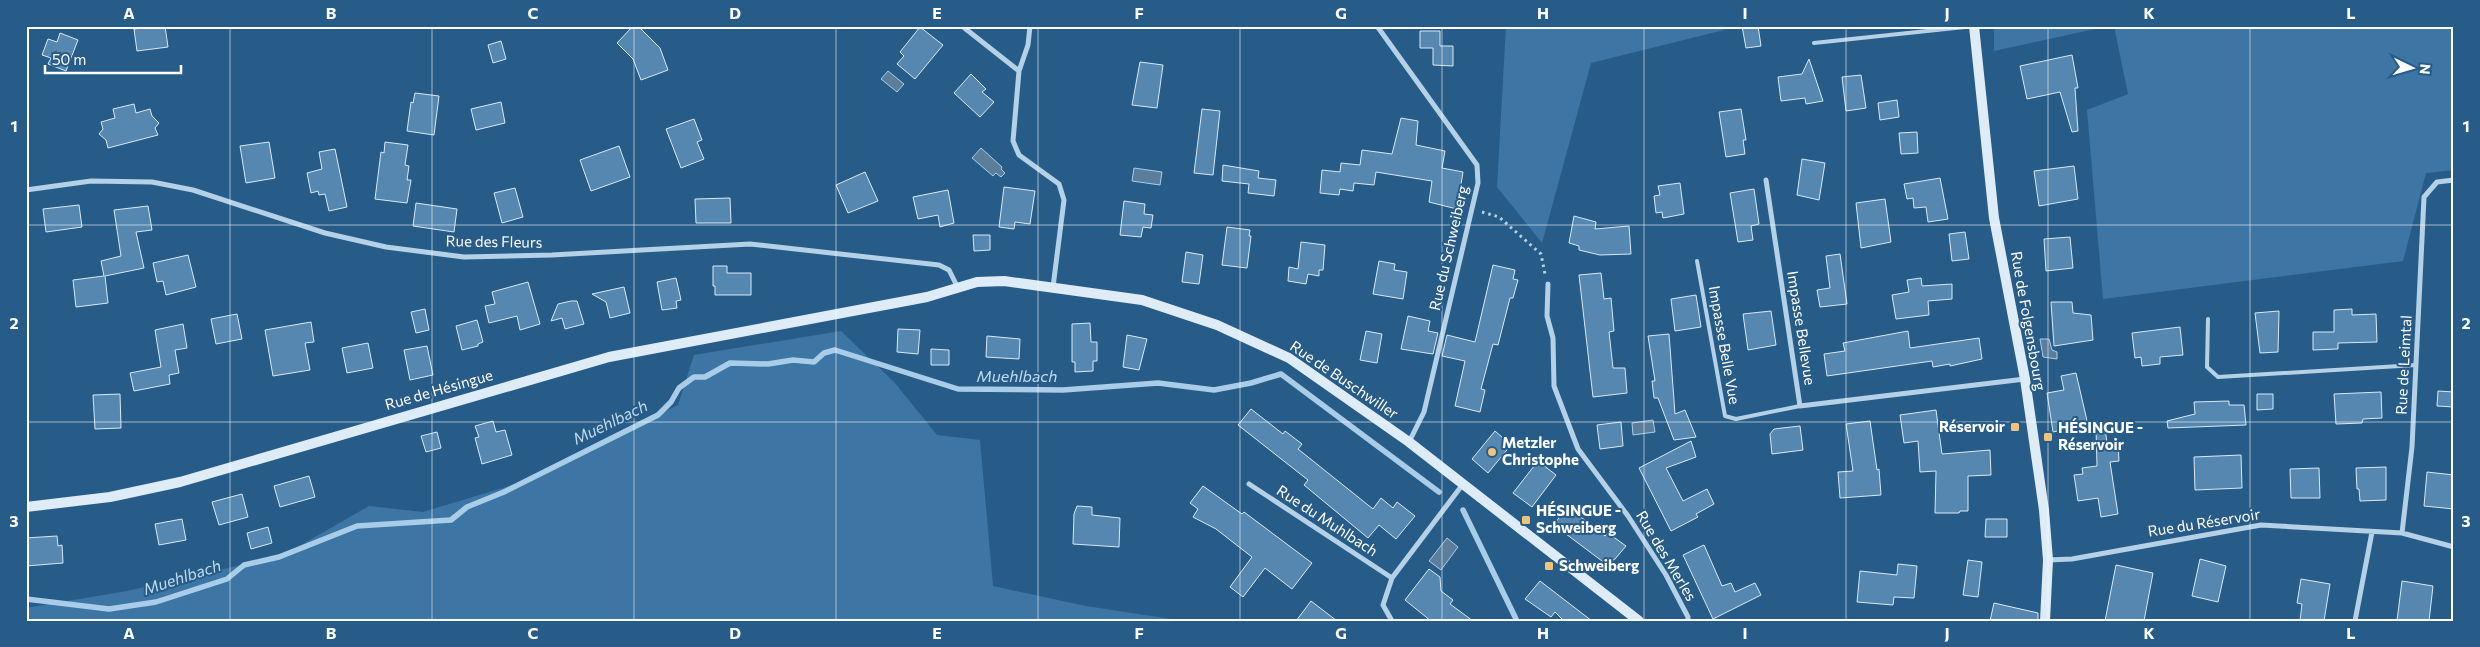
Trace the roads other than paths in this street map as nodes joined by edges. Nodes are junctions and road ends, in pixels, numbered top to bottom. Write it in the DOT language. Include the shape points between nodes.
graph roads {
  1 [pos="962,26"];
  2 [pos="1030,26"];
  3 [pos="1377,26"];
  4 [pos="1974,26"];
  5 [pos="1814,43"];
  6 [pos="1019,71"];
  7 [pos="1766,180"];
  8 [pos="2454,180"];
  9 [pos="26,190"];
  10 [pos="1697,261"];
  11 [pos="1548,284"];
  12 [pos="1053,287"];
  13 [pos="958,288"];
  14 [pos="863,309"];
  15 [pos="2208,319"];
  16 [pos="2416,365"];
  17 [pos="2025,380"];
  18 [pos="1800,406"];
  19 [pos="1409,442"];
  20 [pos="1249,484"];
  21 [pos="1463,484"];
  22 [pos="26,507"];
  23 [pos="2372,532"];
  24 [pos="2402,533"];
  25 [pos="2454,546"];
  26 [pos="2048,560"];
  27 [pos="1392,578"];
  28 [pos="1392,621"];
  29 [pos="1639,621"];
  30 [pos="1688,621"];
  31 [pos="2045,621"];
  32 [pos="2356,621"];
  1 -- 6 [label="street"];
  2 -- 6 [label="street" via="1028,45"];
  3 -- 19 [label="street, Rue du Schweiberg" via="1477,165 1478,183 1424,412"];
  4 -- 5 [label="lane"];
  4 -- 17 [label="street, Rue de Folgensbourg" via="1994,218"];
  6 -- 12 [label="street" via="1013,140 1019,155 1059,184 1064,200"];
  7 -- 18 [label="street, Impasse Bellevue"];
  8 -- 16 [label="street, Rue de Leimtal" via="2437,182 2424,197"];
  9 -- 13 [label="street, Rue des Fleurs" via="91,181 152,182 192,190 325,233 386,247 464,258 732,244 768,245 940,265 949,270"];
  10 -- 18 [label="lane, Impasse Belle Vue" via="1725,416 1736,419"];
  11 -- 30 [label="street, Rue des Merles" via="1547,316 1553,338 1554,386 1578,449 1628,516 1666,575"];
  12 -- 13 [label="street, Rue de Buschwiller" via="994,280"];
  12 -- 19 [label="street, Rue de Buschwiller" via="1142,300 1217,325 1289,358"];
  13 -- 14 [label="street, Rue de Buschwiller"];
  14 -- 22 [label="street, Rue de Hésingue" via="609,357 172,484 110,497"];
  15 -- 16 [label="lane" via="2207,367 2218,377"];
  16 -- 24 [label="street, Rue de Leimtal" via="2412,447"];
  17 -- 18 [label="street, Impasse Bellevue"];
  17 -- 26 [label="street, Rue de Folgensbourg"];
  19 -- 21 [label="street, Rue de Buschwiller"];
  20 -- 27 [label="street, Rue du Muhlbach"];
  21 -- 27 [label="street"];
  21 -- 29 [label="street, Rue de Buschwiller"];
  23 -- 24 [label="street, Rue du Réservoir"];
  23 -- 26 [label="street, Rue du Réservoir" via="2261,525 2072,559"];
  23 -- 32 [label="street"];
  24 -- 25 [label="street, Rue du Réservoir"];
  26 -- 31 [label="street, Rue de Folgensbourg"];
  27 -- 28 [label="street" via="1383,605"];
}
